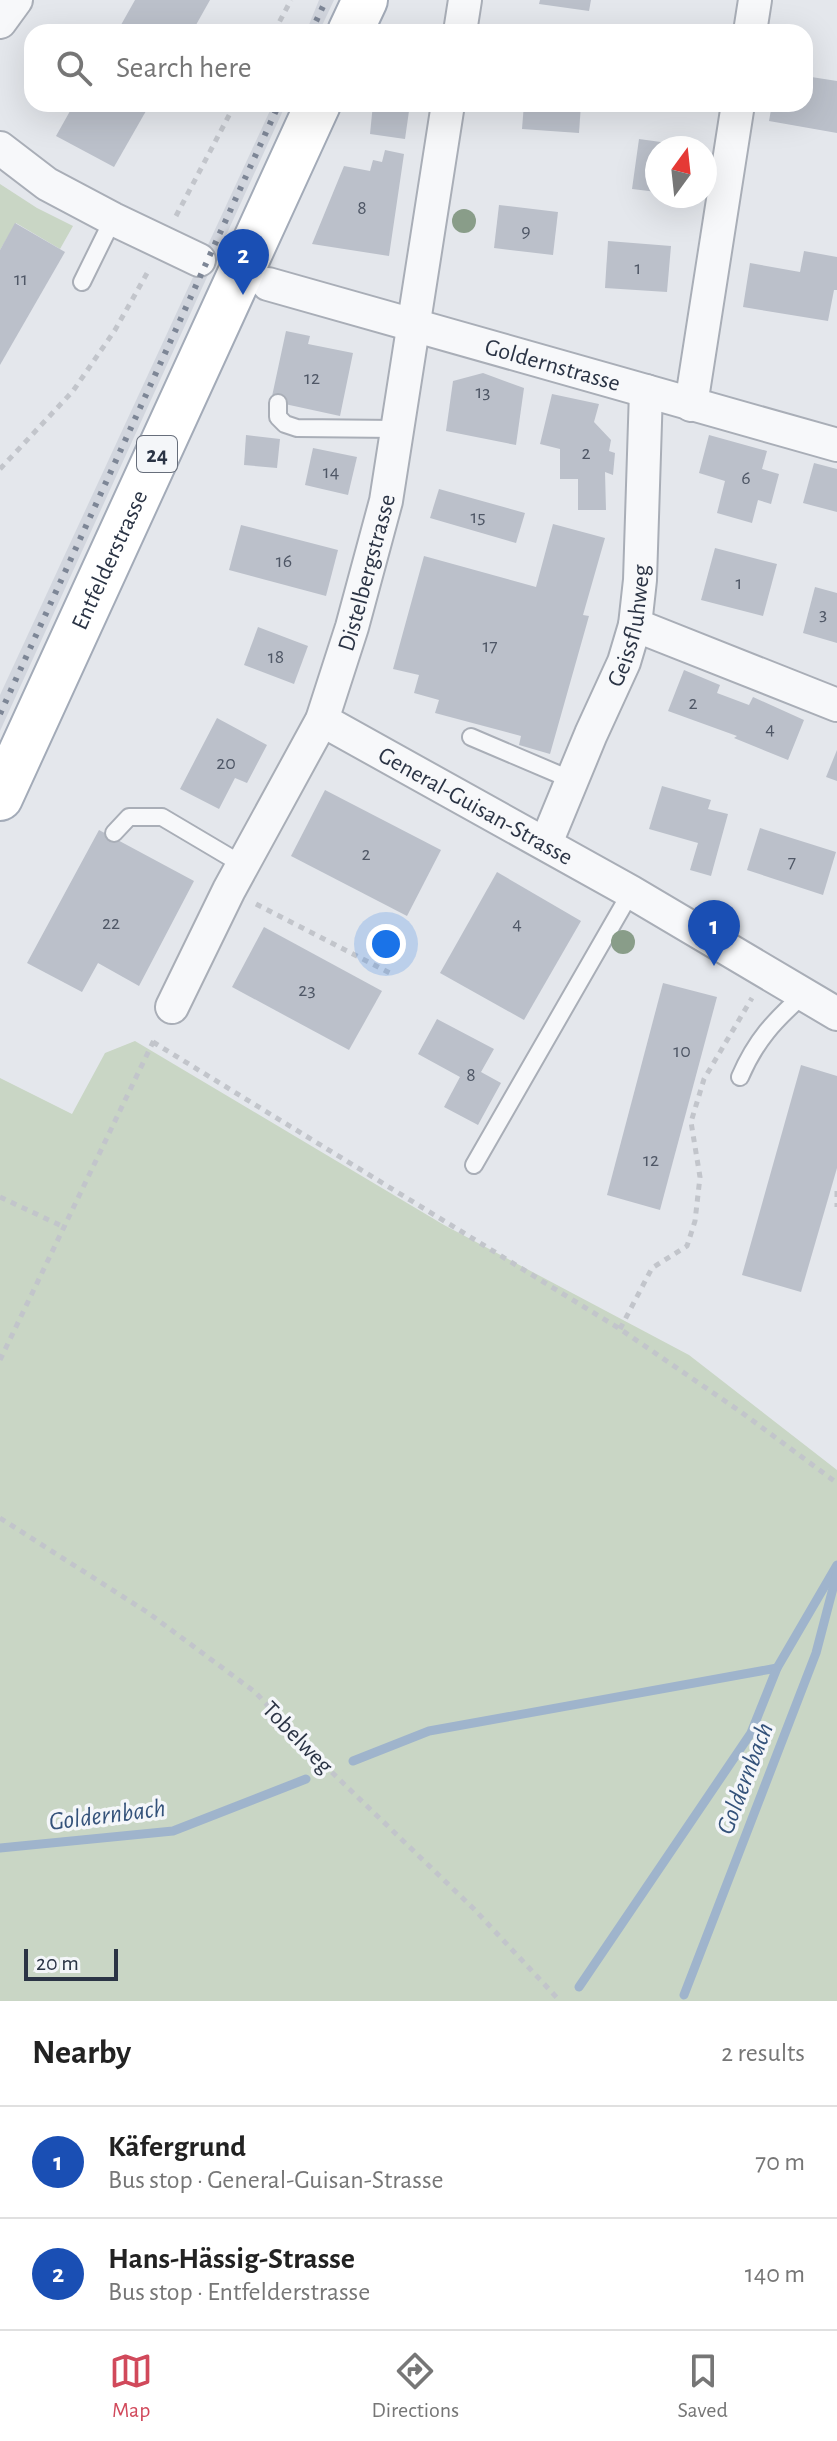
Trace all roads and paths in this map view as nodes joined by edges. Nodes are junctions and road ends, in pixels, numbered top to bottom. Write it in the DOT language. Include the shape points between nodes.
graph roads {
  1 [pos="16,0"];
  2 [pos="291,0"];
  3 [pos="365,0"];
  4 [pos="465,0"];
  5 [pos="755,0"];
  6 [pos="0,22"];
  7 [pos="278,24"];
  8 [pos="354,24"];
  9 [pos="461,24"];
  10 [pos="751,24"];
  11 [pos="231,112"];
  12 [pos="314,112"];
  13 [pos="447,112"];
  14 [pos="737,112"];
  15 [pos="0,148"];
  16 [pos="113,219"];
  17 [pos="162,243"];
  18 [pos="199,260"];
  19 [pos="82,282"];
  20 [pos="268,284"];
  21 [pos="412,324"];
  22 [pos="646,391"];
  23 [pos="278,403"];
  24 [pos="691,405"];
  25 [pos="396,429"];
  26 [pos="837,445"];
  27 [pos="0,469"];
  28 [pos="635,625"];
  29 [pos="837,705"];
  30 [pos="322,720"];
  31 [pos="471,737"];
  32 [pos="572,780"];
  33 [pos="0,798"];
  34 [pos="114,833"];
  35 [pos="546,843"];
  36 [pos="236,877"];
  37 [pos="631,892"];
  38 [pos="390,973"];
  39 [pos="766,973"];
  40 [pos="803,995"];
  41 [pos="172,1007"];
  42 [pos="837,1014"];
  43 [pos="153,1042"];
  44 [pos="740,1077"];
  45 [pos="474,1165"];
  46 [pos="837,1191"];
  47 [pos="0,1197"];
  48 [pos="837,1207"];
  49 [pos="66,1228"];
  50 [pos="620,1329"];
  51 [pos="0,1360"];
  52 [pos="837,1483"];
  53 [pos="0,1518"];
  54 [pos="560,2001"];
  1 -- 6 [label="street"];
  2 -- 7 [label="path"];
  3 -- 8 [label="main road"];
  4 -- 9 [label="street"];
  5 -- 10 [label="street"];
  11 -- 17 [label="path"];
  12 -- 33 [label="main road, Entfelderstrasse / 24"];
  13 -- 21 [label="street, Distelbergstrasse"];
  14 -- 24 [label="street"];
  15 -- 16 [label="street" via="47,184"];
  16 -- 17 [label="street"];
  16 -- 19 [label="lane"];
  17 -- 18 [label="street"];
  17 -- 27 [label="path" via="136,296 73,391"];
  20 -- 21 [label="street, Goldernstrasse"];
  21 -- 22 [label="street, Goldernstrasse"];
  21 -- 25 [label="street, Distelbergstrasse"];
  22 -- 24 [label="street, Goldernstrasse"];
  22 -- 28 [label="street, Geissfluhweg"];
  23 -- 25 [label="lane" via="278,417 297,428"];
  24 -- 26 [label="street, Goldernstrasse"];
  25 -- 30 [label="street, Distelbergstrasse" via="386,501"];
  28 -- 29 [label="street"];
  28 -- 32 [label="street, Geissfluhweg"];
  30 -- 35 [label="street, General-Guisan-Strasse"];
  30 -- 36 [label="street, Distelbergstrasse"];
  31 -- 32 [label="lane"];
  32 -- 35 [label="street, Geissfluhweg"];
  34 -- 36 [label="lane" via="129,817 162,817"];
  35 -- 37 [label="street, General-Guisan-Strasse"];
  36 -- 38 [label="path"];
  36 -- 41 [label="street, Distelbergstrasse"];
  37 -- 39 [label="street, General-Guisan-Strasse"];
  37 -- 45 [label="lane"];
  39 -- 40 [label="street, General-Guisan-Strasse"];
  39 -- 50 [label="path" via="704,1079 691,1122 700,1177 687,1246 652,1268"];
  40 -- 42 [label="street, General-Guisan-Strasse"];
  40 -- 44 [label="lane" via="770,1024"];
  41 -- 43 [label="path"];
  43 -- 49 [label="path"];
  43 -- 50 [label="path"];
  46 -- 48 [label="path"];
  47 -- 49 [label="path"];
  49 -- 51 [label="path"];
  50 -- 52 [label="path"];
  53 -- 54 [label="path, Tobelweg" via="147,1612 255,1692"];
}
